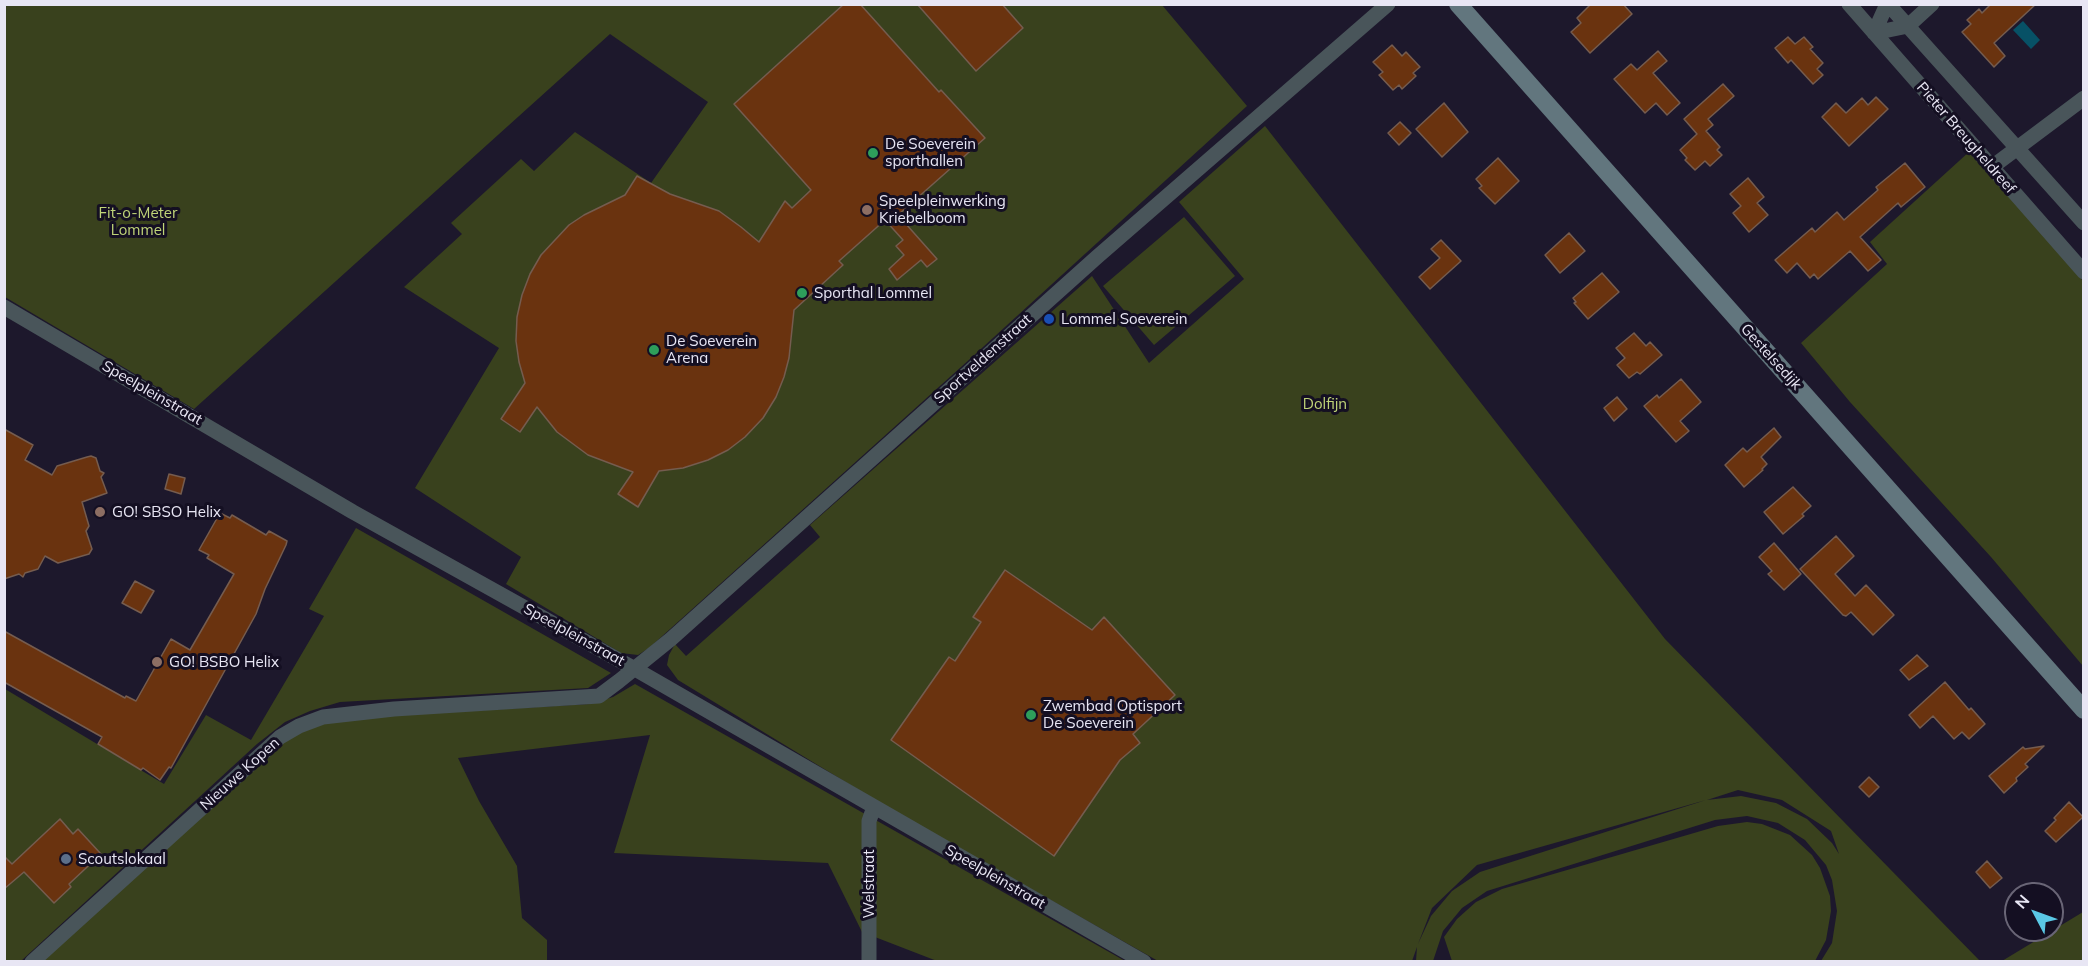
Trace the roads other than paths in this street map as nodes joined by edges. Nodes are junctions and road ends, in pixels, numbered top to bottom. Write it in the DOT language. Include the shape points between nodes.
graph roads {
  1 [pos="1388,4"];
  2 [pos="1458,4"];
  3 [pos="1849,4"];
  4 [pos="1888,4"];
  5 [pos="1932,4"];
  6 [pos="1908,26"];
  7 [pos="1875,33"];
  8 [pos="2084,98"];
  9 [pos="2018,149"];
  10 [pos="1992,167"];
  11 [pos="2084,223"];
  12 [pos="2084,272"];
  13 [pos="4,308"];
  14 [pos="635,669"];
  15 [pos="2084,710"];
  16 [pos="874,807"];
  17 [pos="32,962"];
  18 [pos="868,962"];
  19 [pos="1144,962"];
  1 -- 14 [label="street, Sportveldenstraat"];
  2 -- 15 [label="main road, Gestelsedijk"];
  3 -- 7 [label="street, Pieter Breugheldreef"];
  4 -- 6 [label="street, Pieter Breugheldreef"];
  4 -- 7 [label="street"];
  5 -- 6 [label="street"];
  6 -- 7 [label="street"];
  6 -- 9 [label="street, Pieter Breugheldreef"];
  7 -- 10 [label="street, Pieter Breugheldreef"];
  8 -- 9 [label="street"];
  9 -- 10 [label="street"];
  9 -- 11 [label="street, Pieter Breugheldreef"];
  10 -- 12 [label="street, Pieter Breugheldreef"];
  13 -- 14 [label="street, Speelpleinstraat" via="353,512"];
  14 -- 16 [label="street, Speelpleinstraat"];
  14 -- 17 [label="street, Nieuwe Kopen" via="598,696 394,709 323,717 300,726 279,737"];
  16 -- 18 [label="street, Welstraat" via="869,821"];
  16 -- 19 [label="street, Speelpleinstraat"];
}
